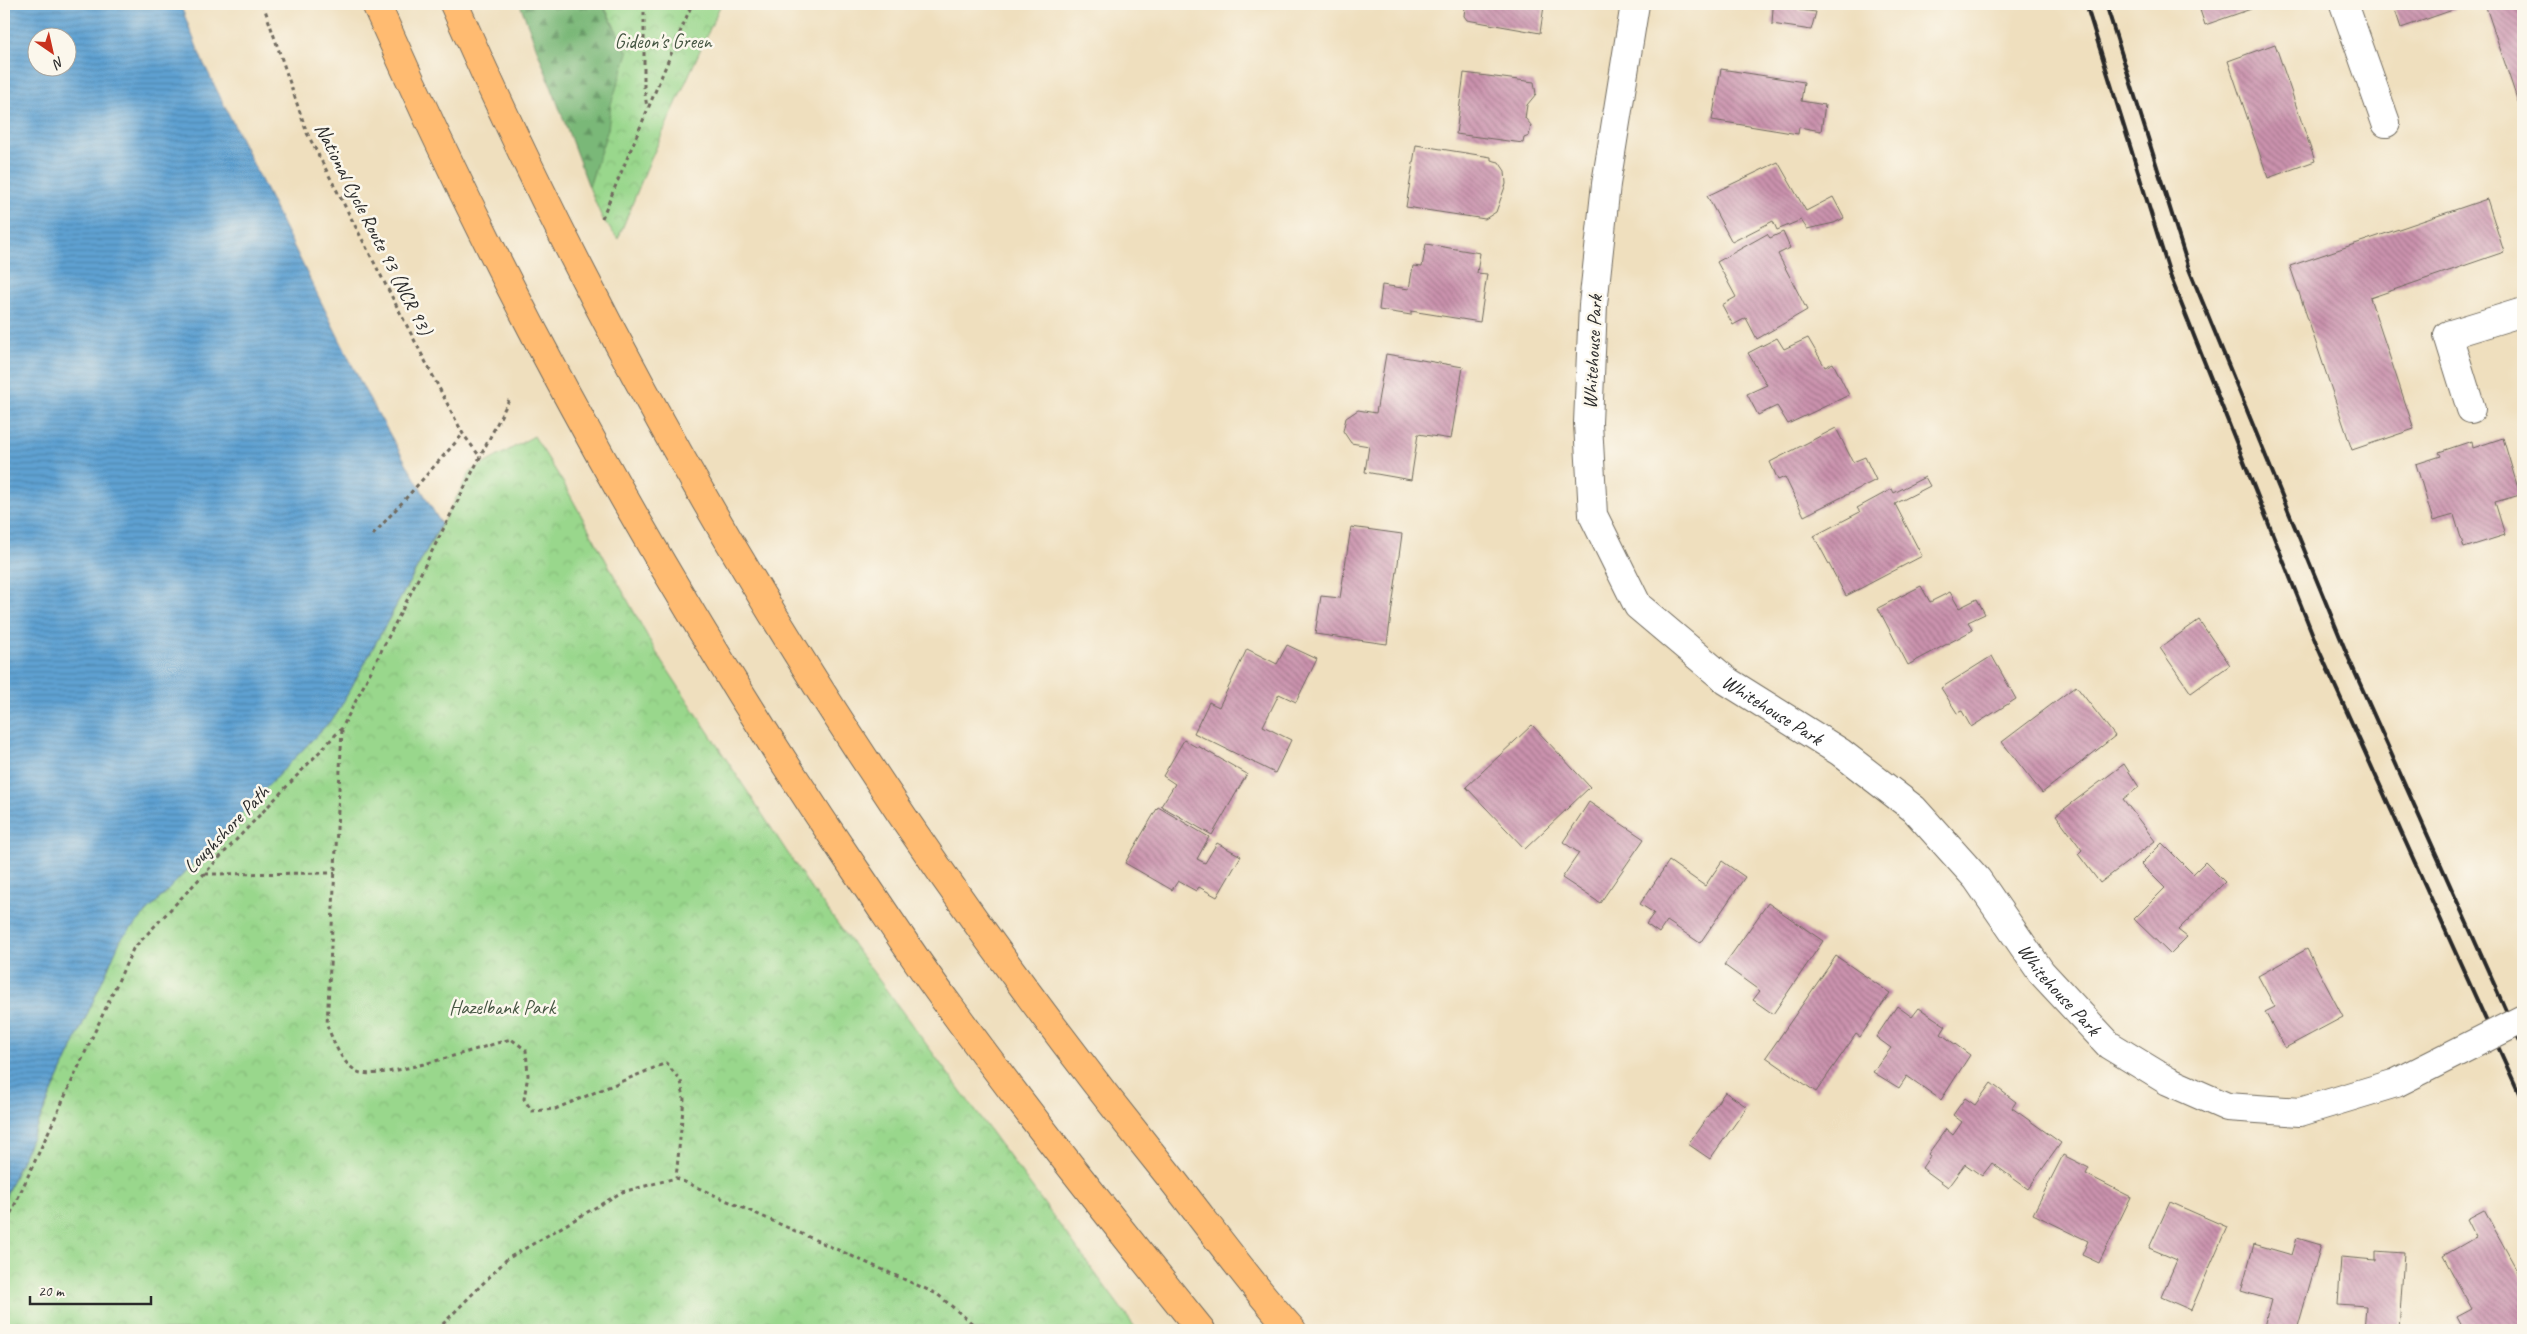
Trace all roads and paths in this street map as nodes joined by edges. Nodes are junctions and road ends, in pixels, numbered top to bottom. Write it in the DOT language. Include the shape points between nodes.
graph roads {
  1 [pos="263,4"];
  2 [pos="376,4"];
  3 [pos="454,4"];
  4 [pos="644,4"];
  5 [pos="692,4"];
  6 [pos="1636,4"];
  7 [pos="2344,4"];
  8 [pos="647,110"];
  9 [pos="2386,123"];
  10 [pos="602,218"];
  11 [pos="2523,312"];
  12 [pos="509,400"];
  13 [pos="2471,409"];
  14 [pos="462,434"];
  15 [pos="481,458"];
  16 [pos="373,535"];
  17 [pos="342,728"];
  18 [pos="334,873"];
  19 [pos="204,874"];
  20 [pos="2523,1020"];
  21 [pos="676,1178"];
  22 [pos="4,1228"];
  23 [pos="437,1330"];
  24 [pos="980,1330"];
  25 [pos="1201,1330"];
  26 [pos="1292,1330"];
  1 -- 14 [label="path, National Cycle Route 93 (NCR 93)" via="307,133"];
  2 -- 25 [label="highway" via="445,156 595,446 706,638 777,752 948,1005 1111,1219"];
  3 -- 26 [label="highway" via="492,90 606,319 740,558 857,747 1045,1018"];
  4 -- 8 [label="path"];
  5 -- 8 [label="path"];
  6 -- 20 [label="street, Whitehouse Park, bridge" via="1606,184 1593,304 1588,423 1593,515 1638,606 1727,682 1840,752 1914,809 1977,879 2041,972 2109,1045 2168,1081 2227,1107 2300,1112 2396,1084"];
  7 -- 9 [label="street"];
  8 -- 10 [label="path"];
  11 -- 13 [label="street" via="2448,335"];
  12 -- 15 [label="path, Loughshore Path"];
  14 -- 15 [label="path, National Cycle Route 93 (NCR 93)"];
  14 -- 16 [label="path"];
  15 -- 17 [label="path, Loughshore Path"];
  17 -- 18 [label="path"];
  17 -- 19 [label="path, Loughshore Path"];
  18 -- 19 [label="path"];
  18 -- 21 [label="path" via="326,1025 342,1059 359,1073 385,1074 511,1039 526,1050 528,1076 524,1099 532,1111 555,1109 666,1063 681,1081 684,1099"];
  19 -- 22 [label="path, Loughshore Path" via="133,949"];
  21 -- 23 [label="path" via="622,1192 508,1259"];
  21 -- 24 [label="path" via="937,1294"];
}
